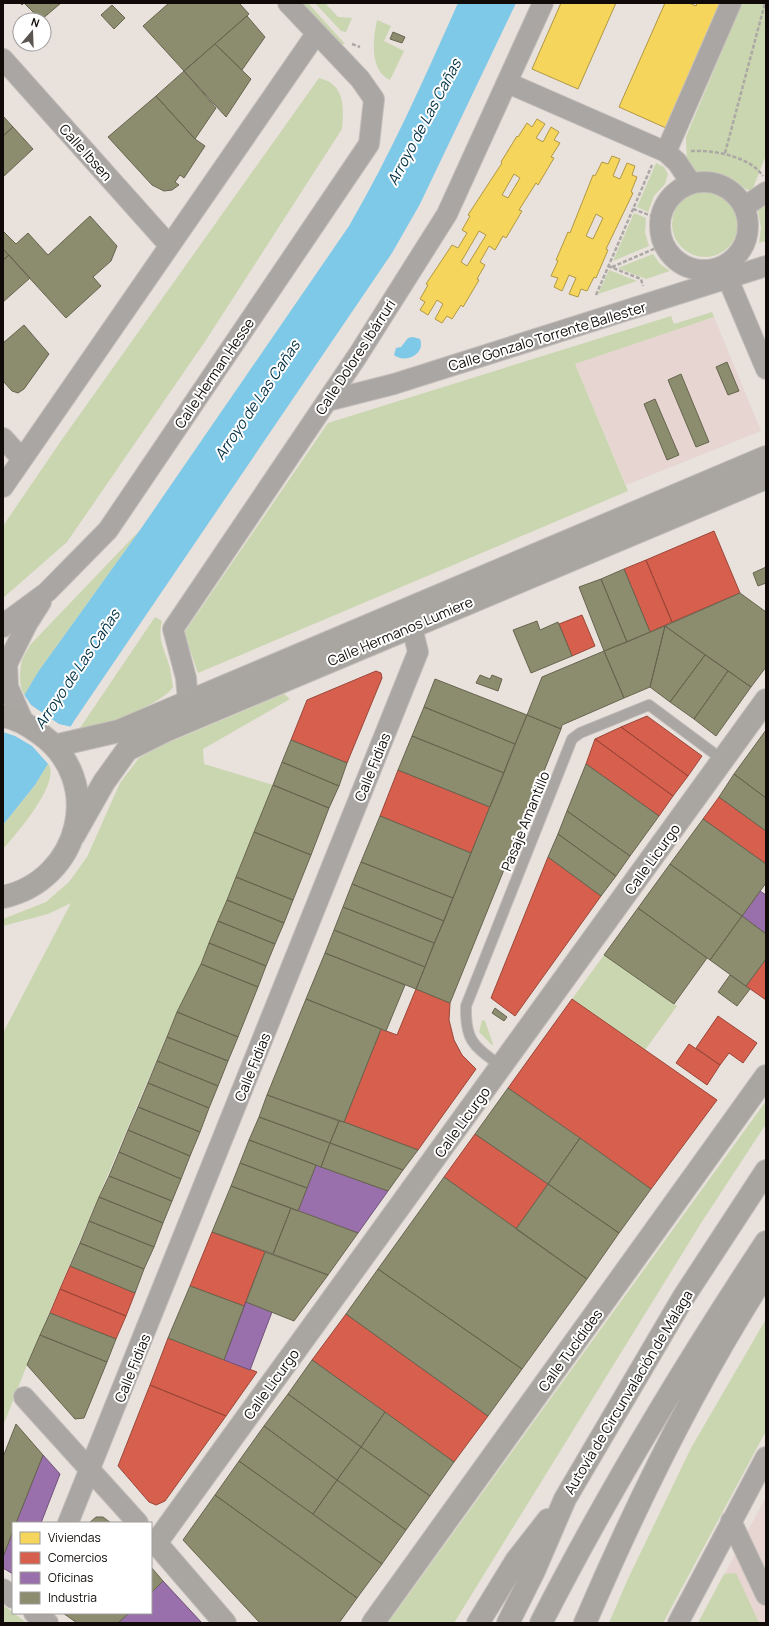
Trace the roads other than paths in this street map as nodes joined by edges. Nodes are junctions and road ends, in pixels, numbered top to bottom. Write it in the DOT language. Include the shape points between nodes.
graph roads {
  1 [pos="288,3"];
  2 [pos="543,3"];
  3 [pos="731,3"];
  4 [pos="316,34"];
  5 [pos="3,59"];
  6 [pos="508,83"];
  7 [pos="667,154"];
  8 [pos="691,183"];
  9 [pos="766,192"];
  10 [pos="744,206"];
  11 [pos="169,245"];
  12 [pos="766,266"];
  13 [pos="724,273"];
  14 [pos="766,369"];
  15 [pos="327,401"];
  16 [pos="3,438"];
  17 [pos="766,457"];
  18 [pos="22,459"];
  19 [pos="766,478"];
  20 [pos="3,487"];
  21 [pos="47,592"];
  22 [pos="409,618"];
  23 [pos="3,627"];
  24 [pos="766,700"];
  25 [pos="188,701"];
  26 [pos="12,715"];
  27 [pos="61,748"];
  28 [pos="723,760"];
  29 [pos="74,834"];
  30 [pos="3,897"];
  31 [pos="502,1067"];
  32 [pos="766,1076"];
  33 [pos="766,1171"];
  34 [pos="766,1242"];
  35 [pos="766,1273"];
  36 [pos="24,1396"];
  37 [pos="766,1457"];
  38 [pos="91,1470"];
  39 [pos="565,1499"];
  40 [pos="731,1521"];
  41 [pos="68,1522"];
  42 [pos="137,1522"];
  43 [pos="154,1540"];
  44 [pos="3,1589"];
  45 [pos="766,1595"];
  46 [pos="12,1597"];
  47 [pos="35,1614"];
  48 [pos="48,1623"];
  49 [pos="226,1623"];
  50 [pos="373,1623"];
  51 [pos="478,1623"];
  52 [pos="508,1623"];
  53 [pos="541,1623"];
  54 [pos="585,1623"];
  55 [pos="678,1623"];
  1 -- 4 [label="street"];
  2 -- 6 [label="street, Calle Dolores Ibárruri"];
  3 -- 7 [label="street"];
  4 -- 11 [label="street"];
  4 -- 21 [label="street, Calle Herman Hesse" via="360,79 374,99 369,144 108,530"];
  5 -- 11 [label="street, Calle Ibsen"];
  6 -- 7 [label="street"];
  6 -- 15 [label="street, Calle Dolores Ibárruri" via="447,214"];
  7 -- 8 [label="street"];
  8 -- 10 [label="street" via="703,181 722,185 737,196"];
  8 -- 13 [label="street" via="670,196 663,207 659,227 663,245 681,264 694,269"];
  9 -- 10 [label="street"];
  10 -- 13 [label="street" via="748,235 742,249"];
  11 -- 18 [label="street"];
  12 -- 13 [label="street, Calle Gonzalo Torrente Ballester"];
  13 -- 14 [label="street"];
  13 -- 15 [label="street, Calle Gonzalo Torrente Ballester" via="648,304 394,384"];
  15 -- 25 [label="street, Calle Dolores Ibárruri" via="173,629 186,678"];
  16 -- 18 [label="street"];
  17 -- 22 [label="main road, Calle Hermanos Lumiere"];
  18 -- 20 [label="street"];
  19 -- 22 [label="main road, Calle Hermanos Lumiere"];
  21 -- 23 [label="street, Calle Herman Hesse"];
  21 -- 26 [label="street, Calle Herman Hesse" via="26,624 7,664"];
  22 -- 25 [label="main road, Calle Hermanos Lumiere"];
  22 -- 29 [label="main road, Calle Hermanos Lumiere" via="127,750 104,782"];
  22 -- 38 [label="street, Calle Fidias" via="418,652"];
  24 -- 28 [label="main road, Calle Licurgo"];
  25 -- 27 [label="main road, Calle Hermanos Lumiere" via="118,731"];
  26 -- 27 [label="main road"];
  27 -- 29 [label="main road" via="76,786 79,808"];
  28 -- 31 [label="main road, Calle Licurgo"];
  28 -- 31 [label="lane, Pasaje Amantillo" via="649,705 580,733 572,739 466,1006 466,1026 472,1042"];
  29 -- 30 [label="main road" via="53,871 26,889"];
  31 -- 43 [label="main road, Calle Licurgo"];
  32 -- 50 [label="main road, Calle Tucídides"];
  33 -- 39 [label="highway, Autovía de Circunvalación de Málaga" via="683,1298"];
  34 -- 53 [label="highway" via="688,1363 608,1500"];
  35 -- 54 [label="highway" via="693,1395"];
  36 -- 38 [label="street"];
  37 -- 40 [label="street"];
  38 -- 41 [label="street, Calle Fidias"];
  38 -- 42 [label="street"];
  39 -- 51 [label="highway" via="516,1560"];
  39 -- 52 [label="highway, Autovía de Circunvalación de Málaga"];
  40 -- 45 [label="street"];
  40 -- 55 [label="street"];
  43 -- 49 [label="main road"];
  44 -- 46 [label="street"];
  47 -- 48 [label="street"];
}
